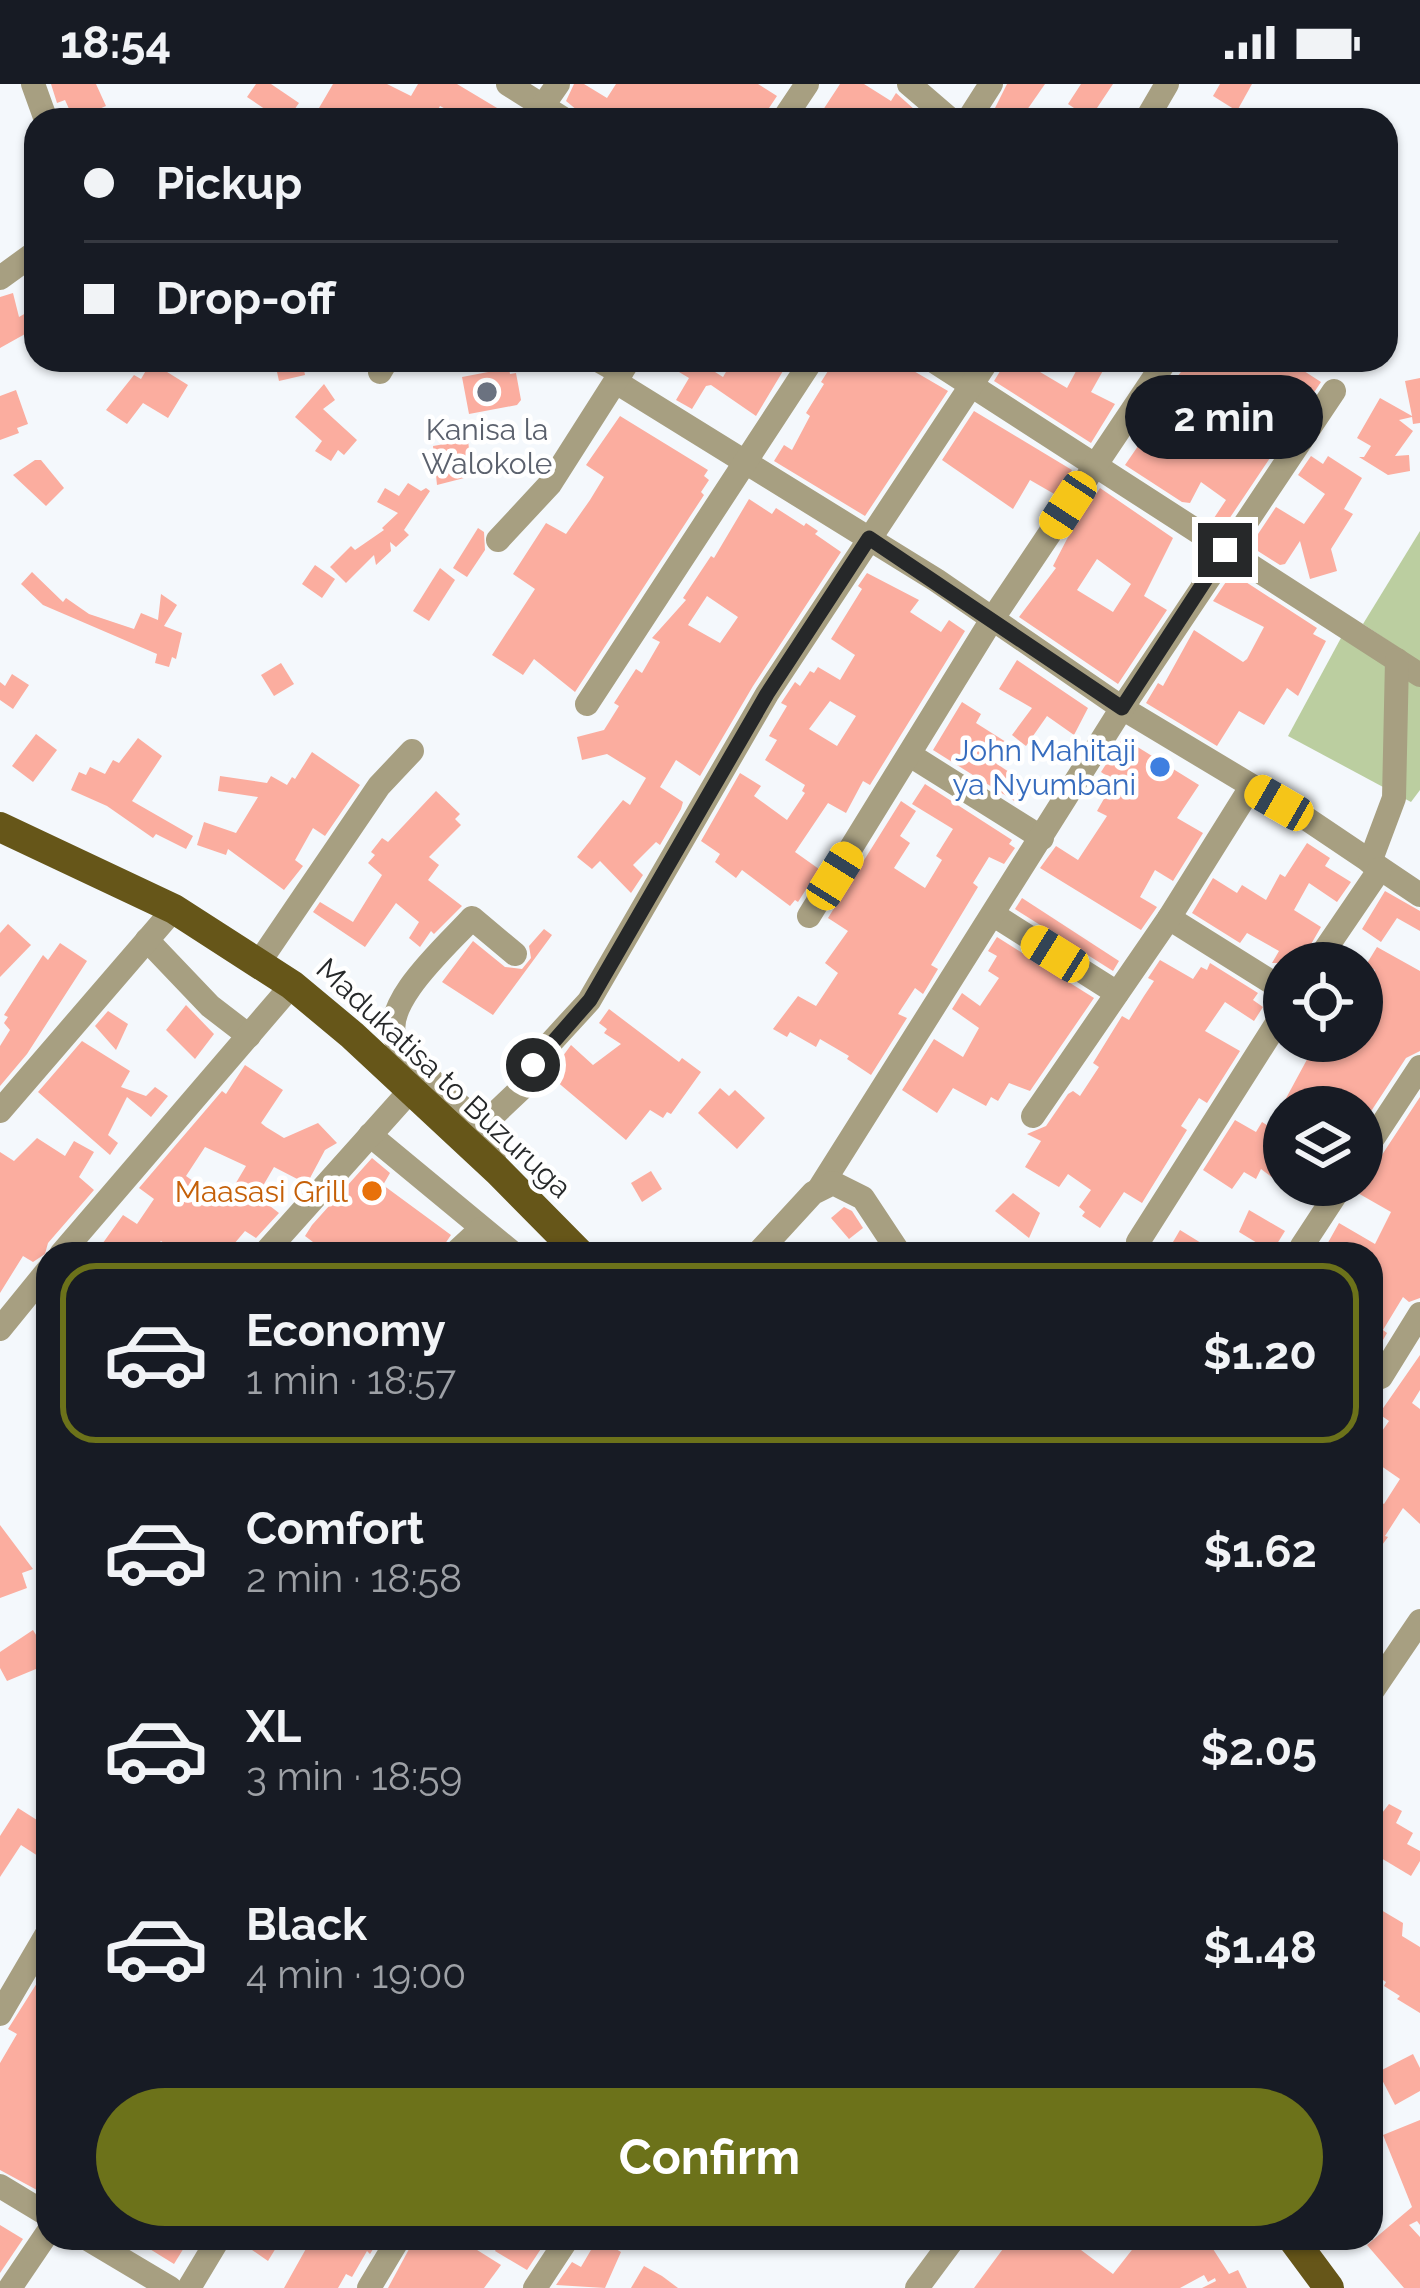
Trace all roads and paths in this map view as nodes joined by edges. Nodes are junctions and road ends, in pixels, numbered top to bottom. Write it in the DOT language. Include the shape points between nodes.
graph roads {
  1 [pos="508,84"];
  2 [pos="909,84"];
  3 [pos="534,108"];
  4 [pos="937,108"];
  5 [pos="622,372"];
  6 [pos="804,372"];
  7 [pos="952,372"];
  8 [pos="980,372"];
  9 [pos="1158,372"];
  10 [pos="971,384"];
  11 [pos="1334,391"];
  12 [pos="747,460"];
  13 [pos="1093,466"];
  14 [pos="869,538"];
  15 [pos="498,540"];
  16 [pos="1225,550"];
  17 [pos="991,621"];
  18 [pos="1397,660"];
  19 [pos="1420,675"];
  20 [pos="587,704"];
  21 [pos="1122,708"];
  22 [pos="412,751"];
  23 [pos="910,755"];
  24 [pos="1251,787"];
  25 [pos="0,827"];
  26 [pos="1042,838"];
  27 [pos="1375,866"];
  28 [pos="1420,895"];
  29 [pos="174,909"];
  30 [pos="994,915"];
  31 [pos="809,916"];
  32 [pos="1169,918"];
  33 [pos="147,940"];
  34 [pos="1329,942"];
  35 [pos="515,954"];
  36 [pos="260,962"];
  37 [pos="1263,977"];
  38 [pos="292,985"];
  39 [pos="1117,993"];
  40 [pos="249,1036"];
  41 [pos="1263,1045"];
  42 [pos="1417,1077"];
  43 [pos="409,1092"];
  44 [pos="0,1112"];
  45 [pos="1033,1116"];
  46 [pos="1383,1125"];
  47 [pos="482,1126"];
  48 [pos="370,1135"];
  49 [pos="498,1172"];
  50 [pos="820,1190"];
  51 [pos="1328,1206"];
  52 [pos="482,1229"];
  53 [pos="72,1242"];
  54 [pos="275,1242"];
  55 [pos="467,1242"];
  56 [pos="499,1242"];
  57 [pos="568,1242"];
  58 [pos="769,1242"];
  59 [pos="892,1242"];
  60 [pos="1138,1242"];
  61 [pos="1305,1242"];
  62 [pos="36,1285"];
  63 [pos="1420,1314"];
  64 [pos="0,1329"];
  65 [pos="1383,1374"];
  66 [pos="1420,1621"];
  67 [pos="1383,1675"];
  68 [pos="36,1952"];
  69 [pos="0,2014"];
  70 [pos="0,2186"];
  71 [pos="36,2208"];
  72 [pos="36,2250"];
  73 [pos="106,2250"];
  74 [pos="212,2250"];
  75 [pos="392,2250"];
  76 [pos="560,2250"];
  77 [pos="945,2250"];
  78 [pos="1301,2250"];
  79 [pos="10,2288"];
  80 [pos="170,2288"];
  81 [pos="189,2288"];
  82 [pos="369,2288"];
  83 [pos="535,2288"];
  84 [pos="917,2288"];
  85 [pos="1329,2288"];
  1 -- 3 [label="street"];
  2 -- 4 [label="street"];
  5 -- 12 [label="street"];
  5 -- 15 [label="street" via="550,484"];
  6 -- 12 [label="street"];
  7 -- 10 [label="street"];
  8 -- 10 [label="street"];
  9 -- 13 [label="street"];
  10 -- 13 [label="street"];
  10 -- 14 [label="street"];
  11 -- 16 [label="street"];
  12 -- 14 [label="street"];
  12 -- 20 [label="street"];
  13 -- 16 [label="street"];
  13 -- 17 [label="street"];
  14 -- 17 [label="street"];
  14 -- 47 [label="street" via="767,694 590,1000"];
  16 -- 18 [label="street"];
  16 -- 21 [label="street"];
  17 -- 21 [label="street"];
  17 -- 23 [label="street"];
  18 -- 19 [label="street"];
  18 -- 27 [label="street" via="1394,798"];
  21 -- 24 [label="street"];
  21 -- 26 [label="street"];
  22 -- 36 [label="street" via="343,835"];
  23 -- 26 [label="street"];
  23 -- 31 [label="street"];
  24 -- 27 [label="street"];
  24 -- 32 [label="street"];
  25 -- 29 [label="main road, Madukatisa to Buzuruga"];
  26 -- 30 [label="street"];
  27 -- 28 [label="street"];
  27 -- 34 [label="street"];
  29 -- 33 [label="street"];
  29 -- 36 [label="main road, Madukatisa to Buzuruga"];
  30 -- 39 [label="street"];
  30 -- 50 [label="street"];
  32 -- 37 [label="street"];
  32 -- 39 [label="street"];
  33 -- 40 [label="street"];
  33 -- 44 [label="street"];
  35 -- 47 [label="street" via="472,918 402,998 393,1027 408,1055"];
  36 -- 38 [label="main road, Madukatisa to Buzuruga"];
  38 -- 40 [label="street"];
  38 -- 43 [label="main road, Madukatisa to Buzuruga"];
  39 -- 45 [label="street"];
  40 -- 53 [label="street"];
  41 -- 60 [label="street"];
  42 -- 46 [label="street"];
  43 -- 48 [label="street"];
  43 -- 49 [label="main road, Madukatisa to Buzuruga"];
  47 -- 49 [label="street"];
  48 -- 52 [label="street"];
  48 -- 54 [label="street"];
  49 -- 57 [label="main road, Madukatisa to Buzuruga"];
  50 -- 58 [label="street"];
  50 -- 59 [label="street" via="833,1183 863,1198"];
  51 -- 61 [label="street"];
  52 -- 55 [label="street"];
  52 -- 56 [label="street"];
  62 -- 64 [label="street"];
  63 -- 65 [label="street"];
  66 -- 67 [label="street"];
  68 -- 69 [label="street"];
  70 -- 71 [label="street"];
  72 -- 79 [label="street"];
  73 -- 80 [label="street"];
  74 -- 81 [label="street"];
  75 -- 82 [label="street"];
  76 -- 83 [label="street"];
  77 -- 84 [label="street"];
  78 -- 85 [label="main road"];
}
